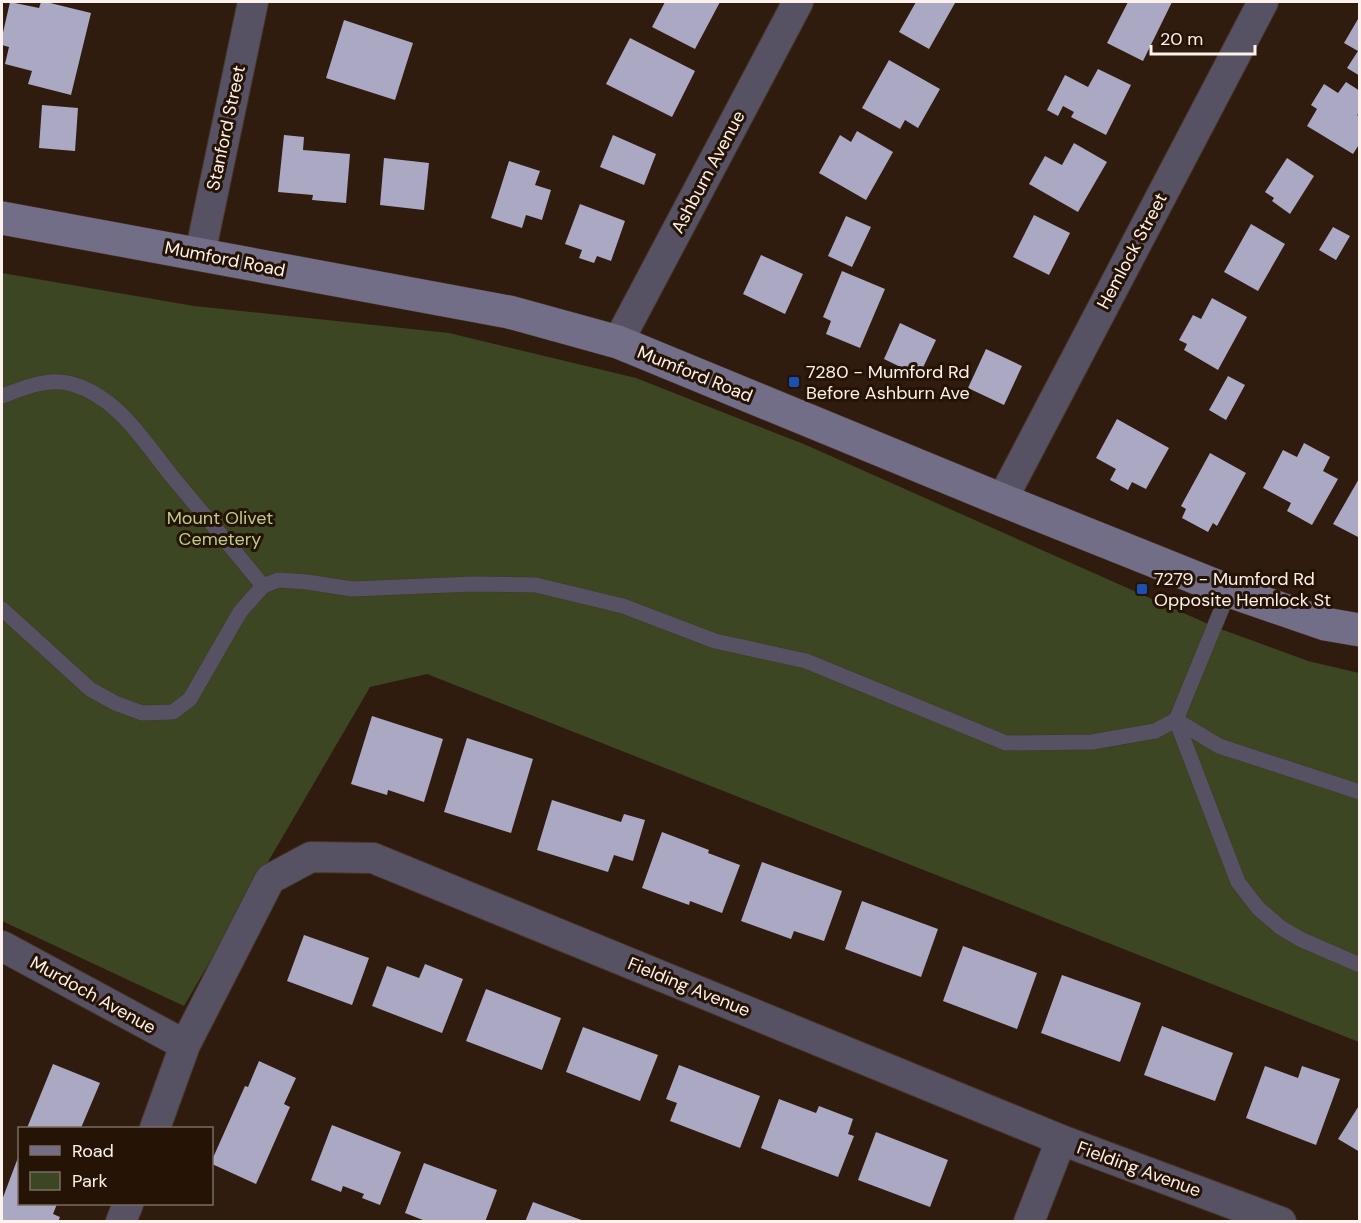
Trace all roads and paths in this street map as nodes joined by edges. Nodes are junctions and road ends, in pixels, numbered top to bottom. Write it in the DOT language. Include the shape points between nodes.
graph roads {
  1 [pos="253,2"];
  2 [pos="798,2"];
  3 [pos="1263,2"];
  4 [pos="2,195"];
  5 [pos="2,218"];
  6 [pos="38,225"];
  7 [pos="200,254"];
  8 [pos="618,342"];
  9 [pos="2,396"];
  10 [pos="1002,500"];
  11 [pos="263,586"];
  12 [pos="1229,591"];
  13 [pos="2,609"];
  14 [pos="1359,630"];
  15 [pos="1176,720"];
  16 [pos="1359,792"];
  17 [pos="2,946"];
  18 [pos="1359,965"];
  19 [pos="185,1045"];
  20 [pos="155,1127"];
  21 [pos="1061,1140"];
  22 [pos="127,1205"];
  23 [pos="121,1221"];
  24 [pos="1029,1221"];
  25 [pos="1281,1221"];
  1 -- 7 [label="street, Stanford Street"];
  2 -- 8 [label="street, Ashburn Avenue"];
  3 -- 10 [label="street, Hemlock Street"];
  4 -- 6 [label="street"];
  5 -- 6 [label="street, Mumford Road"];
  6 -- 7 [label="street, Mumford Road"];
  7 -- 8 [label="street, Mumford Road" via="509,312"];
  8 -- 10 [label="street, Mumford Road"];
  9 -- 11 [label="lane" via="44,381 71,383 117,411 142,436"];
  10 -- 12 [label="street, Mumford Road"];
  11 -- 13 [label="lane" via="240,612 190,699 173,712 142,712 90,689"];
  11 -- 15 [label="lane" via="278,580 352,589 536,585 623,606 715,641 806,661 1006,743 1092,742 1155,731"];
  12 -- 14 [label="street, Mumford Road" via="1325,624"];
  12 -- 15 [label="lane"];
  15 -- 16 [label="lane" via="1218,746"];
  15 -- 18 [label="lane" via="1238,882 1258,908 1280,927"];
  17 -- 19 [label="street, Murdoch Avenue"];
  19 -- 20 [label="street, Fielding Avenue"];
  19 -- 21 [label="street, Fielding Avenue" via="270,879 310,856 373,858"];
  21 -- 24 [label="street"];
  21 -- 25 [label="street, Fielding Avenue"];
  22 -- 23 [label="street"];
}
